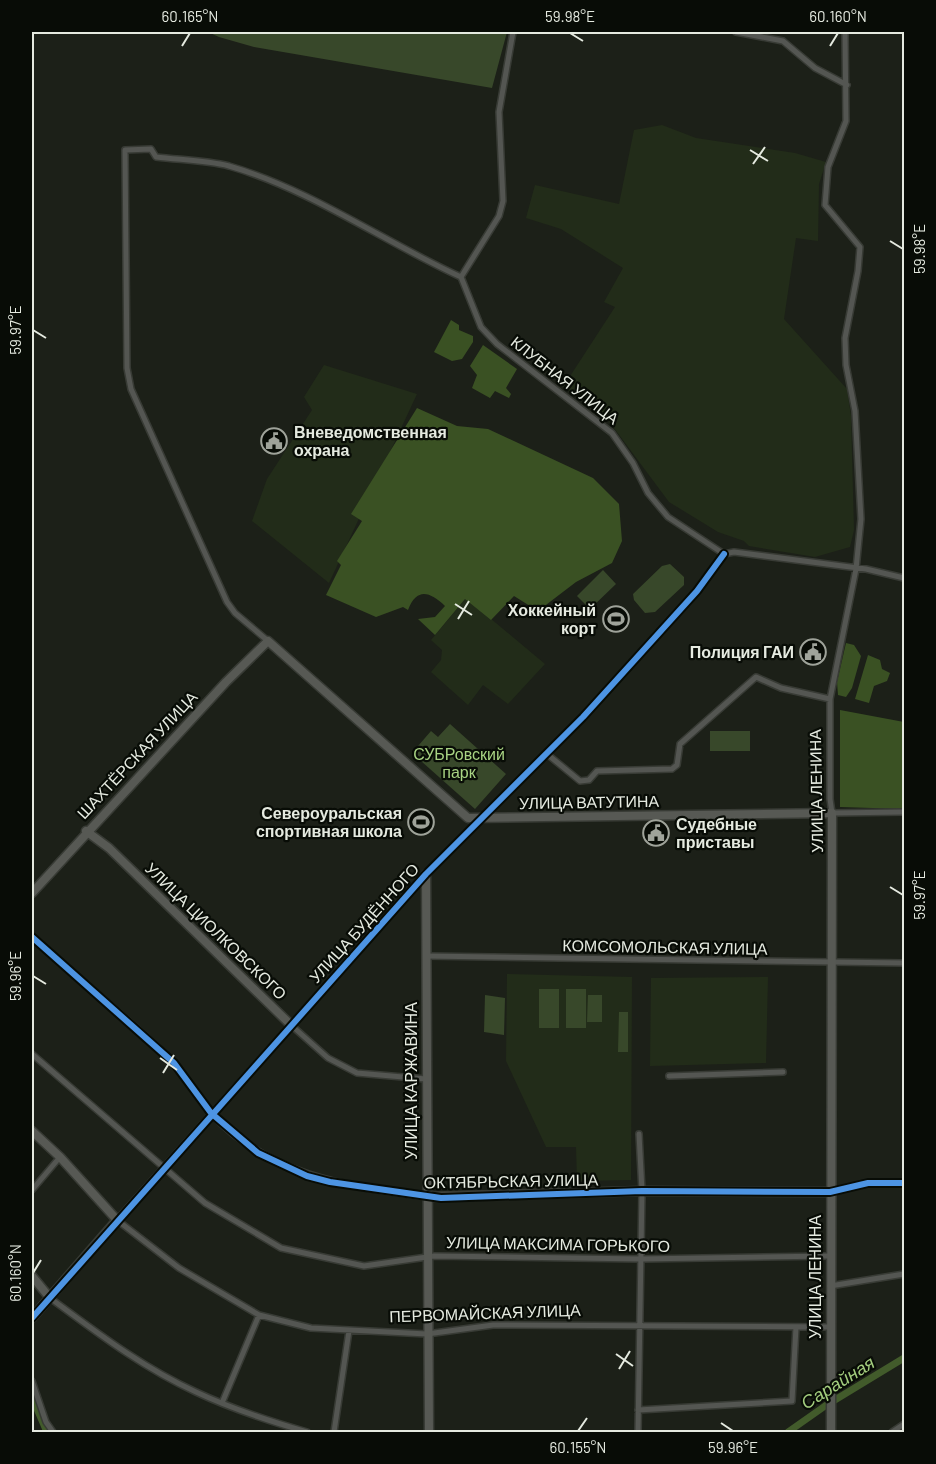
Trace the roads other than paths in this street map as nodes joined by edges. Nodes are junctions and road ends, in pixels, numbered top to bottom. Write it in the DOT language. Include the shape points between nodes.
graph roads {
  1 [pos="513,32"];
  2 [pos="736,32"];
  3 [pos="845,32"];
  4 [pos="847,85"];
  5 [pos="461,278"];
  6 [pos="724,554"];
  7 [pos="856,569"];
  8 [pos="904,578"];
  9 [pos="268,641"];
  10 [pos="830,699"];
  11 [pos="548,754"];
  12 [pos="904,812"];
  13 [pos="831,813"];
  14 [pos="482,818"];
  15 [pos="86,831"];
  16 [pos="426,874"];
  17 [pos="32,893"];
  18 [pos="32,937"];
  19 [pos="426,956"];
  20 [pos="832,963"];
  21 [pos="904,963"];
  22 [pos="291,1025"];
  23 [pos="32,1054"];
  24 [pos="783,1072"];
  25 [pos="669,1076"];
  26 [pos="426,1079"];
  27 [pos="211,1113"];
  28 [pos="32,1131"];
  29 [pos="639,1134"];
  30 [pos="60,1157"];
  31 [pos="163,1168"];
  32 [pos="904,1183"];
  33 [pos="32,1190"];
  34 [pos="642,1191"];
  35 [pos="830,1192"];
  36 [pos="427,1197"];
  37 [pos="117,1220"];
  38 [pos="830,1256"];
  39 [pos="427,1259"];
  40 [pos="641,1260"];
  41 [pos="904,1274"];
  42 [pos="32,1276"];
  43 [pos="830,1287"];
  44 [pos="50,1298"];
  45 [pos="259,1315"];
  46 [pos="32,1318"];
  47 [pos="639,1324"];
  48 [pos="796,1327"];
  49 [pos="830,1327"];
  50 [pos="349,1331"];
  51 [pos="427,1334"];
  52 [pos="32,1381"];
  53 [pos="222,1403"];
  54 [pos="639,1413"];
  55 [pos="904,1424"];
  56 [pos="54,1432"];
  57 [pos="308,1432"];
  58 [pos="334,1432"];
  59 [pos="429,1432"];
  60 [pos="639,1432"];
  61 [pos="831,1432"];
  62 [pos="892,1432"];
  1 -- 5 [label="street" via="499,112 503,201 499,216"];
  2 -- 4 [label="street" via="783,40 815,68"];
  3 -- 4 [label="street, УЛИЦА ЛЕНИНА"];
  4 -- 7 [label="street, УЛИЦА ЛЕНИНА" via="846,121 828,167 825,205 860,247 845,338 860,489"];
  5 -- 6 [label="street, КЛУБНАЯ УЛИЦА" via="481,327 497,344 612,433 648,493 668,517"];
  5 -- 9 [label="street" via="351,218 230,166 156,157 151,149 125,150 127,368 131,389 227,602"];
  6 -- 7 [label="street" via="734,552"];
  6 -- 11 [label="street, УЛИЦА БУДЁННОГО" via="697,591"];
  7 -- 8 [label="street"];
  7 -- 10 [label="street, УЛИЦА ЛЕНИНА"];
  9 -- 14 [label="main road, УЛИЦА ВАТУТИНА" via="468,818"];
  9 -- 15 [label="main road, ШАХТЁРСКАЯ УЛИЦА"];
  10 -- 11 [label="street" via="781,688 756,676 680,744 677,765 672,769 597,771 589,780 580,781"];
  10 -- 13 [label="street, УЛИЦА ЛЕНИНА"];
  11 -- 14 [label="street, УЛИЦА БУДЁННОГО"];
  12 -- 13 [label="street, УЛИЦА ВАТУТИНА"];
  13 -- 14 [label="main road, УЛИЦА ВАТУТИНА"];
  13 -- 20 [label="main road, УЛИЦА ЛЕНИНА"];
  14 -- 16 [label="street, УЛИЦА БУДЁННОГО"];
  15 -- 17 [label="main road, ШАХТЁРСКАЯ УЛИЦА"];
  15 -- 22 [label="main road, УЛИЦА ЦИОЛКОВСКОГО" via="109,848"];
  16 -- 19 [label="main road, УЛИЦА КАРЖАВИНА"];
  16 -- 22 [label="street, УЛИЦА БУДЁННОГО"];
  18 -- 27 [label="street, ОКТЯБРЬСКАЯ УЛИЦА" via="174,1063"];
  19 -- 20 [label="street, КОМСОМОЛЬСКАЯ УЛИЦА"];
  19 -- 26 [label="main road, УЛИЦА КАРЖАВИНА"];
  20 -- 21 [label="street, КОМСОМОЛЬСКАЯ УЛИЦА"];
  20 -- 35 [label="main road, УЛИЦА ЛЕНИНА"];
  22 -- 26 [label="street, УЛИЦА ЦИОЛКОВСКОГО" via="328,1058 357,1073"];
  22 -- 27 [label="street, УЛИЦА БУДЁННОГО"];
  23 -- 31 [label="street, УЛИЦА МАКСИМА ГОРЬКОГО"];
  24 -- 25 [label="street"];
  26 -- 36 [label="main road, УЛИЦА КАРЖАВИНА"];
  27 -- 31 [label="street, УЛИЦА БУДЁННОГО"];
  27 -- 36 [label="street, ОКТЯБРЬСКАЯ УЛИЦА" via="258,1154 307,1176"];
  28 -- 30 [label="main road, ПЕРВОМАЙСКАЯ УЛИЦА"];
  29 -- 34 [label="street"];
  30 -- 33 [label="street"];
  30 -- 37 [label="main road, ПЕРВОМАЙСКАЯ УЛИЦА"];
  31 -- 37 [label="street, УЛИЦА БУДЁННОГО"];
  31 -- 39 [label="street, УЛИЦА МАКСИМА ГОРЬКОГО" via="206,1203 282,1248 364,1266"];
  32 -- 35 [label="street, ОКТЯБРЬСКАЯ УЛИЦА" via="868,1183"];
  34 -- 35 [label="main road, ОКТЯБРЬСКАЯ УЛИЦА"];
  34 -- 36 [label="main road, ОКТЯБРЬСКАЯ УЛИЦА"];
  34 -- 40 [label="street"];
  35 -- 38 [label="main road, УЛИЦА ЛЕНИНА"];
  36 -- 39 [label="main road, УЛИЦА КАРЖАВИНА"];
  37 -- 44 [label="main road, УЛИЦА БУДЁННОГО"];
  37 -- 45 [label="street, ПЕРВОМАЙСКАЯ УЛИЦА" via="179,1268"];
  38 -- 40 [label="street, УЛИЦА МАКСИМА ГОРЬКОГО"];
  38 -- 43 [label="main road, УЛИЦА ЛЕНИНА"];
  39 -- 40 [label="street, УЛИЦА МАКСИМА ГОРЬКОГО" via="441,1256"];
  39 -- 51 [label="main road, УЛИЦА КАРЖАВИНА"];
  40 -- 47 [label="street"];
  41 -- 43 [label="street"];
  42 -- 44 [label="main road"];
  43 -- 49 [label="main road, УЛИЦА ЛЕНИНА"];
  44 -- 46 [label="main road, УЛИЦА БУДЁННОГО"];
  44 -- 53 [label="street" via="125,1352 194,1392"];
  45 -- 50 [label="street, ПЕРВОМАЙСКАЯ УЛИЦА" via="310,1328"];
  45 -- 53 [label="street"];
  47 -- 48 [label="street, ПЕРВОМАЙСКАЯ УЛИЦА"];
  47 -- 51 [label="street, ПЕРВОМАЙСКАЯ УЛИЦА" via="493,1325"];
  47 -- 54 [label="street"];
  48 -- 49 [label="street, ПЕРВОМАЙСКАЯ УЛИЦА"];
  48 -- 54 [label="street" via="792,1401"];
  49 -- 61 [label="main road, УЛИЦА ЛЕНИНА"];
  50 -- 51 [label="street, ПЕРВОМАЙСКАЯ УЛИЦА"];
  50 -- 58 [label="street"];
  51 -- 59 [label="main road, УЛИЦА КАРЖАВИНА"];
  52 -- 56 [label="street" via="46,1422"];
  53 -- 57 [label="street"];
  54 -- 60 [label="street"];
  55 -- 62 [label="street"];
}
